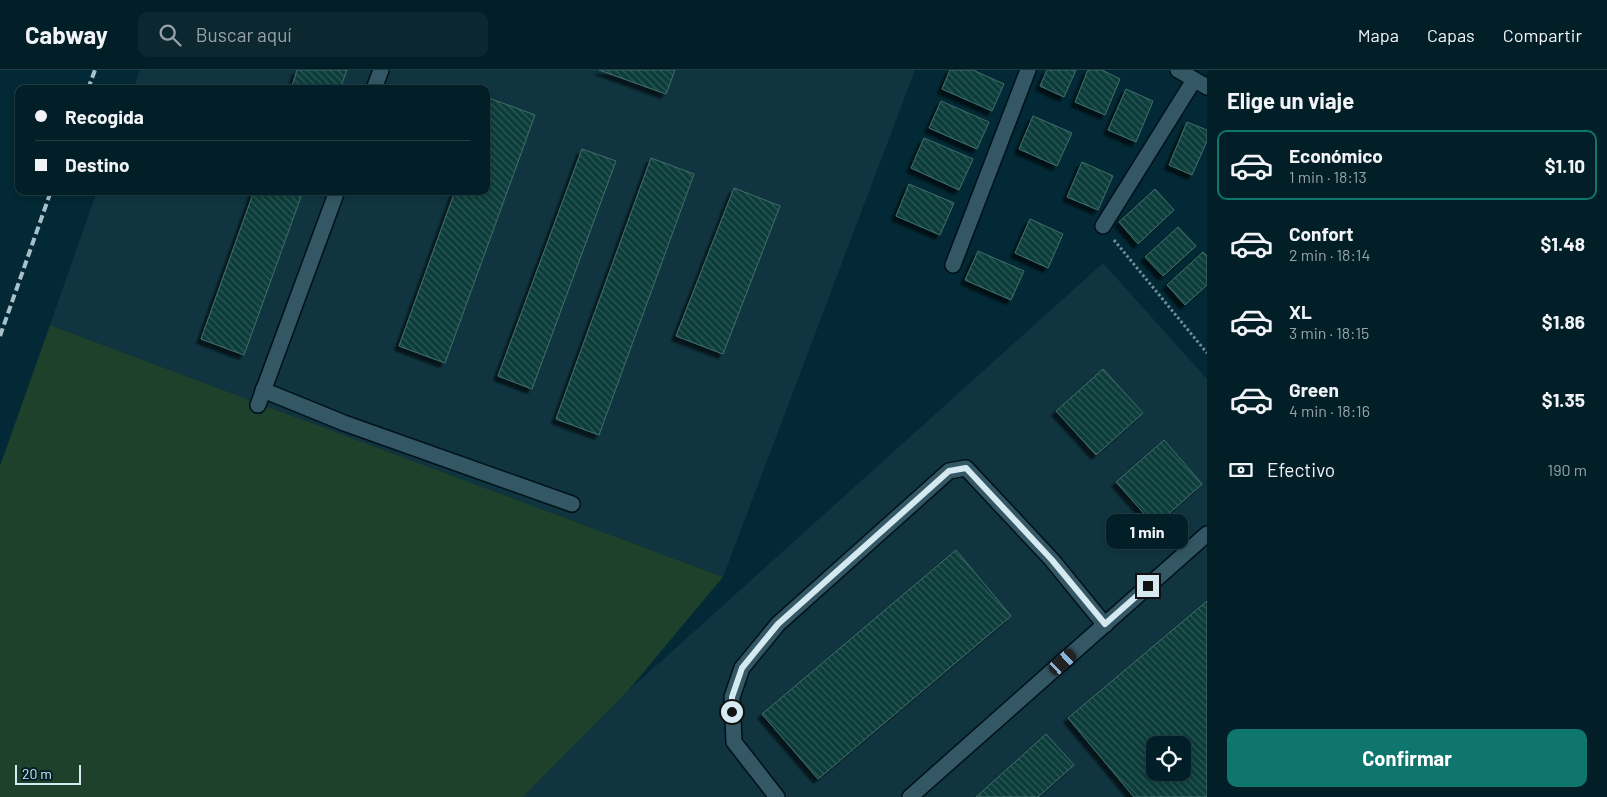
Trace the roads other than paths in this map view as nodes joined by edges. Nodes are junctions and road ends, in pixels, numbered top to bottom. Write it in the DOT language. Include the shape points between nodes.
graph roads {
  1 [pos="381,70"];
  2 [pos="1028,70"];
  3 [pos="1178,70"];
  4 [pos="1201,84"];
  5 [pos="375,85"];
  6 [pos="335,195"];
  7 [pos="1102,226"];
  8 [pos="953,265"];
  9 [pos="263,390"];
  10 [pos="258,404"];
  11 [pos="572,504"];
  12 [pos="1207,534"];
  13 [pos="1105,624"];
  14 [pos="777,797"];
  15 [pos="910,797"];
  1 -- 5 [label="street"];
  2 -- 8 [label="street"];
  3 -- 4 [label="street"];
  4 -- 7 [label="street"];
  6 -- 9 [label="street"];
  9 -- 10 [label="street"];
  9 -- 11 [label="street" via="344,423"];
  12 -- 13 [label="street"];
  13 -- 14 [label="street" via="1052,560 966,468 949,471 778,624 742,668 732,697 734,742"];
  13 -- 15 [label="street"];
}
